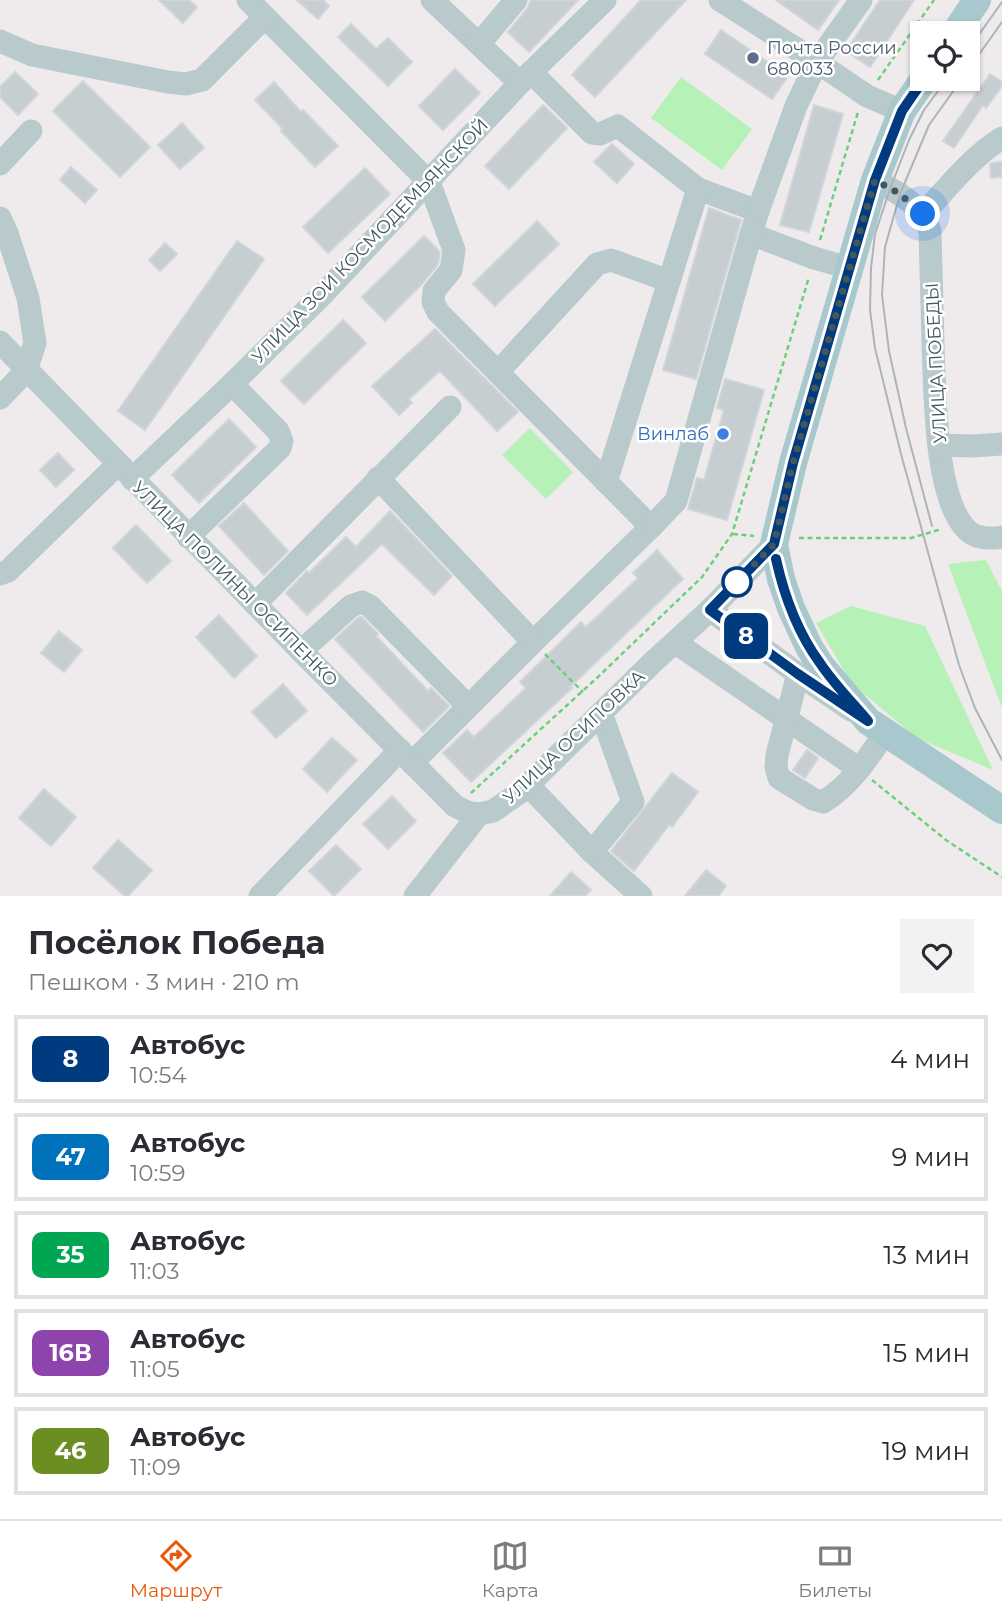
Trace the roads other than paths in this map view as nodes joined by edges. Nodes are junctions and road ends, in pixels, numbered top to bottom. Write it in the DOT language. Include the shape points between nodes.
graph roads {
  1 [pos="248,0"];
  2 [pos="432,0"];
  3 [pos="516,0"];
  4 [pos="605,0"];
  5 [pos="720,0"];
  6 [pos="977,0"];
  7 [pos="857,1"];
  8 [pos="265,17"];
  9 [pos="962,21"];
  10 [pos="0,41"];
  11 [pos="479,44"];
  12 [pos="817,62"];
  13 [pos="525,78"];
  14 [pos="916,91"];
  15 [pos="902,111"];
  16 [pos="31,131"];
  17 [pos="1002,138"];
  18 [pos="0,164"];
  19 [pos="875,180"];
  20 [pos="429,182"];
  21 [pos="698,189"];
  22 [pos="758,211"];
  23 [pos="923,214"];
  24 [pos="0,218"];
  25 [pos="751,234"];
  26 [pos="849,268"];
  27 [pos="669,281"];
  28 [pos="0,342"];
  29 [pos="26,371"];
  30 [pos="498,372"];
  31 [pos="232,384"];
  32 [pos="0,398"];
  33 [pos="450,407"];
  34 [pos="1002,444"];
  35 [pos="939,445"];
  36 [pos="125,472"];
  37 [pos="378,478"];
  38 [pos="606,482"];
  39 [pos="651,527"];
  40 [pos="188,537"];
  41 [pos="1002,537"];
  42 [pos="774,541"];
  43 [pos="0,573"];
  44 [pos="255,604"];
  45 [pos="710,610"];
  46 [pos="533,642"];
  47 [pos="676,643"];
  48 [pos="301,651"];
  49 [pos="798,674"];
  50 [pos="468,706"];
  51 [pos="601,713"];
  52 [pos="786,719"];
  53 [pos="877,727"];
  54 [pos="406,757"];
  55 [pos="859,769"];
  56 [pos="528,785"];
  57 [pos="1002,810"];
  58 [pos="479,814"];
  59 [pos="592,852"];
  60 [pos="260,896"];
  61 [pos="415,896"];
  62 [pos="640,896"];
  1 -- 8 [label="street"];
  2 -- 11 [label="street"];
  3 -- 11 [label="street"];
  4 -- 13 [label="street, УЛИЦА ЗОИ КОСМОДЕМЬЯНСКОЙ"];
  5 -- 12 [label="street"];
  6 -- 9 [label="main road"];
  7 -- 12 [label="street"];
  8 -- 10 [label="street" via="202,80 186,84 32,55"];
  8 -- 20 [label="street"];
  11 -- 13 [label="street"];
  12 -- 15 [label="street" via="867,96"];
  12 -- 22 [label="street"];
  13 -- 20 [label="street, УЛИЦА ЗОИ КОСМОДЕМЬЯНСКОЙ"];
  13 -- 21 [label="street" via="592,133 622,128"];
  14 -- 15 [label="main road"];
  15 -- 19 [label="main road"];
  16 -- 18 [label="street"];
  17 -- 23 [label="street" via="977,157"];
  19 -- 23 [label="street"];
  19 -- 26 [label="main road"];
  20 -- 30 [label="street" via="454,250 451,270 434,291 433,302"];
  20 -- 31 [label="street, УЛИЦА ЗОИ КОСМОДЕМЬЯНСКОЙ"];
  21 -- 22 [label="street"];
  21 -- 27 [label="street"];
  22 -- 25 [label="street"];
  23 -- 35 [label="street, УЛИЦА ПОБЕДЫ" via="930,231"];
  24 -- 29 [label="street" via="28,298 34,330"];
  25 -- 26 [label="street"];
  25 -- 39 [label="street" via="676,500"];
  26 -- 42 [label="main road"];
  27 -- 30 [label="street" via="611,260 597,264"];
  27 -- 38 [label="street"];
  28 -- 29 [label="street, УЛИЦА ПОЛИНЫ ОСИПЕНКО"];
  29 -- 32 [label="street"];
  29 -- 36 [label="street, УЛИЦА ПОЛИНЫ ОСИПЕНКО"];
  30 -- 38 [label="street"];
  31 -- 36 [label="street, УЛИЦА ЗОИ КОСМОДЕМЬЯНСКОЙ"];
  31 -- 40 [label="street" via="278,431 280,449"];
  33 -- 37 [label="street"];
  34 -- 35 [label="street"];
  35 -- 41 [label="street, УЛИЦА ПОБЕДЫ" via="952,508 962,524 981,538"];
  36 -- 40 [label="street, УЛИЦА ПОЛИНЫ ОСИПЕНКО"];
  36 -- 43 [label="street, УЛИЦА ЗОИ КОСМОДЕМЬЯНСКОЙ"];
  37 -- 44 [label="street"];
  37 -- 46 [label="street"];
  38 -- 39 [label="street"];
  39 -- 46 [label="street"];
  40 -- 44 [label="street, УЛИЦА ПОЛИНЫ ОСИПЕНКО"];
  42 -- 45 [label="street, УЛИЦА ОСИПОВКА"];
  42 -- 53 [label="main road" via="780,579 809,647"];
  44 -- 48 [label="street, УЛИЦА ПОЛИНЫ ОСИПЕНКО"];
  45 -- 47 [label="street, УЛИЦА ОСИПОВКА"];
  45 -- 49 [label="street"];
  46 -- 50 [label="street"];
  47 -- 51 [label="street, УЛИЦА ОСИПОВКА"];
  47 -- 52 [label="street"];
  48 -- 50 [label="street" via="351,606 362,602"];
  48 -- 54 [label="street, УЛИЦА ПОЛИНЫ ОСИПЕНКО"];
  49 -- 52 [label="street"];
  49 -- 53 [label="street"];
  50 -- 54 [label="street"];
  51 -- 56 [label="street, УЛИЦА ОСИПОВКА"];
  51 -- 59 [label="street" via="633,802"];
  52 -- 55 [label="street"];
  52 -- 55 [label="street" via="777,755 779,778 823,802"];
  53 -- 55 [label="street"];
  53 -- 57 [label="main road"];
  54 -- 58 [label="street, УЛИЦА ПОЛИНЫ ОСИПЕНКО" via="455,806"];
  54 -- 60 [label="street"];
  56 -- 58 [label="street, УЛИЦА ОСИПОВКА" via="493,811"];
  56 -- 59 [label="street"];
  58 -- 61 [label="street, УЛИЦА ОСИПОВКА"];
  59 -- 62 [label="street"];
}
